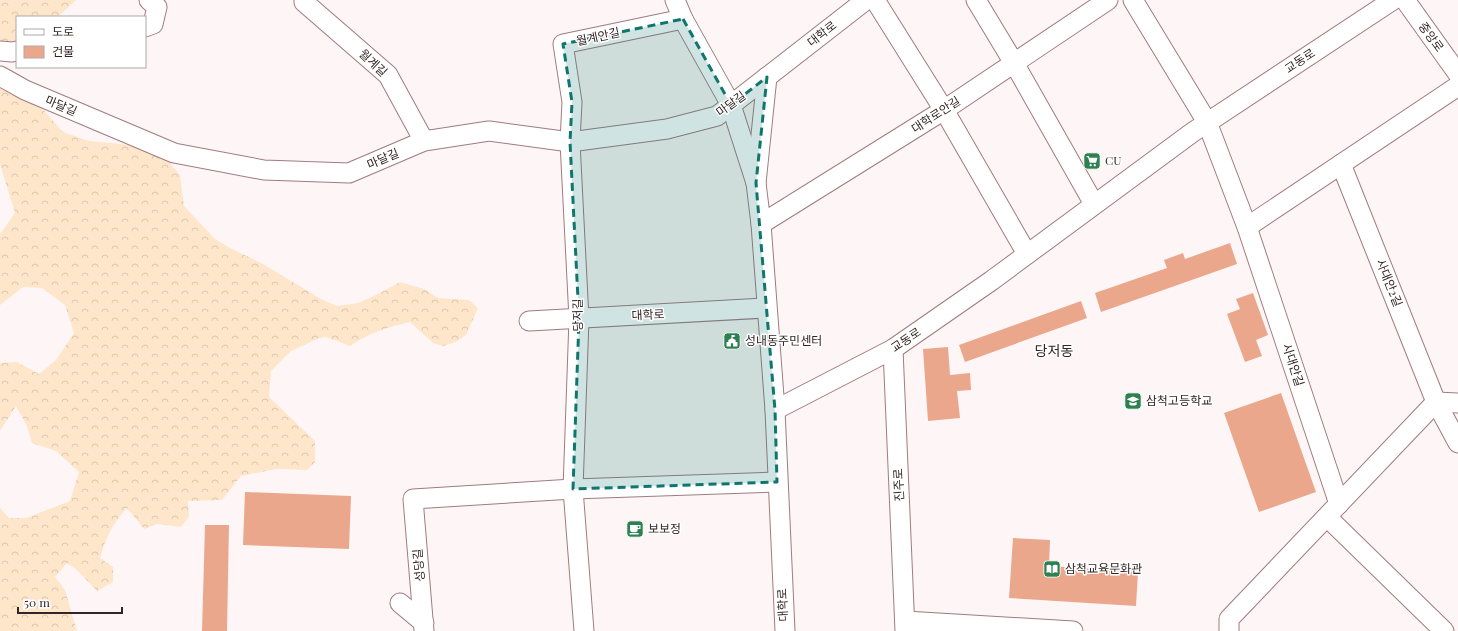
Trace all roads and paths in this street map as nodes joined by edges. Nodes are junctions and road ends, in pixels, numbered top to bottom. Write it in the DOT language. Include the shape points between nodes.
graph roads {
  1 [pos="149,0"];
  2 [pos="304,0"];
  3 [pos="675,0"];
  4 [pos="866,0"];
  5 [pos="875,0"];
  6 [pos="976,0"];
  7 [pos="1108,0"];
  8 [pos="1133,0"];
  9 [pos="1393,0"];
  10 [pos="1404,0"];
  11 [pos="683,19"];
  12 [pos="146,27"];
  13 [pos="0,51"];
  14 [pos="16,51"];
  15 [pos="1014,63"];
  16 [pos="1458,74"];
  17 [pos="0,76"];
  18 [pos="767,77"];
  19 [pos="1458,86"];
  20 [pos="731,105"];
  21 [pos="944,110"];
  22 [pos="1207,122"];
  23 [pos="424,141"];
  24 [pos="570,142"];
  25 [pos="1341,164"];
  26 [pos="756,183"];
  27 [pos="1094,204"];
  28 [pos="761,224"];
  29 [pos="1248,227"];
  30 [pos="1027,254"];
  31 [pos="766,308"];
  32 [pos="579,319"];
  33 [pos="529,321"];
  34 [pos="893,349"];
  35 [pos="1436,402"];
  36 [pos="1458,403"];
  37 [pos="775,410"];
  38 [pos="1458,443"];
  39 [pos="777,482"];
  40 [pos="573,489"];
  41 [pos="1333,510"];
  42 [pos="400,603"];
  43 [pos="905,626"];
  44 [pos="424,627"];
  45 [pos="584,631"];
  46 [pos="785,631"];
  47 [pos="1072,631"];
  48 [pos="1229,631"];
  49 [pos="1444,631"];
  1 -- 12 [label="street" via="157,7 153,24"];
  2 -- 23 [label="street, 월계길" via="388,76"];
  3 -- 11 [label="street"];
  4 -- 18 [label="street, 대학로"];
  5 -- 21 [label="street"];
  6 -- 15 [label="street"];
  7 -- 15 [label="street, 대학로안길"];
  8 -- 22 [label="street"];
  9 -- 22 [label="street, 교동로"];
  10 -- 16 [label="street, 중앙로"];
  11 -- 20 [label="street"];
  11 -- 24 [label="street, 월계안길" via="563,44 572,102"];
  13 -- 14 [label="street"];
  15 -- 21 [label="street, 대학로안길"];
  15 -- 27 [label="street"];
  17 -- 23 [label="street, 마달길" via="26,90 174,153 264,170 349,173"];
  18 -- 20 [label="street, 마달길"];
  18 -- 26 [label="street, 대학로"];
  19 -- 25 [label="street"];
  20 -- 24 [label="street, 마달길" via="717,116 667,129"];
  20 -- 26 [label="street, 대학로"];
  21 -- 28 [label="street, 대학로안길"];
  21 -- 30 [label="street"];
  22 -- 27 [label="street, 교동로"];
  22 -- 29 [label="street"];
  23 -- 24 [label="street, 마달길" via="489,131"];
  24 -- 32 [label="street, 당저길"];
  25 -- 29 [label="street"];
  25 -- 35 [label="street, 사대안2길"];
  26 -- 28 [label="street, 대학로"];
  27 -- 30 [label="street, 교동로"];
  28 -- 31 [label="street, 대학로"];
  29 -- 41 [label="street, 사대안길"];
  30 -- 34 [label="street, 교동로"];
  31 -- 32 [label="street, 대학로"];
  31 -- 37 [label="street, 대학로"];
  32 -- 33 [label="street, 대학로"];
  32 -- 40 [label="street, 당저길"];
  34 -- 37 [label="street, 교동로"];
  34 -- 43 [label="street, 진주로"];
  35 -- 36 [label="street"];
  35 -- 38 [label="street"];
  35 -- 41 [label="street"];
  37 -- 39 [label="street, 대학로"];
  39 -- 40 [label="street"];
  39 -- 46 [label="street, 대학로"];
  40 -- 44 [label="street, 성당길" via="413,499"];
  40 -- 45 [label="street, 당저길"];
  41 -- 48 [label="street" via="1229,619"];
  41 -- 49 [label="street, 사대안길"];
  42 -- 44 [label="street"];
  43 -- 47 [label="street, 진주로"];
}
